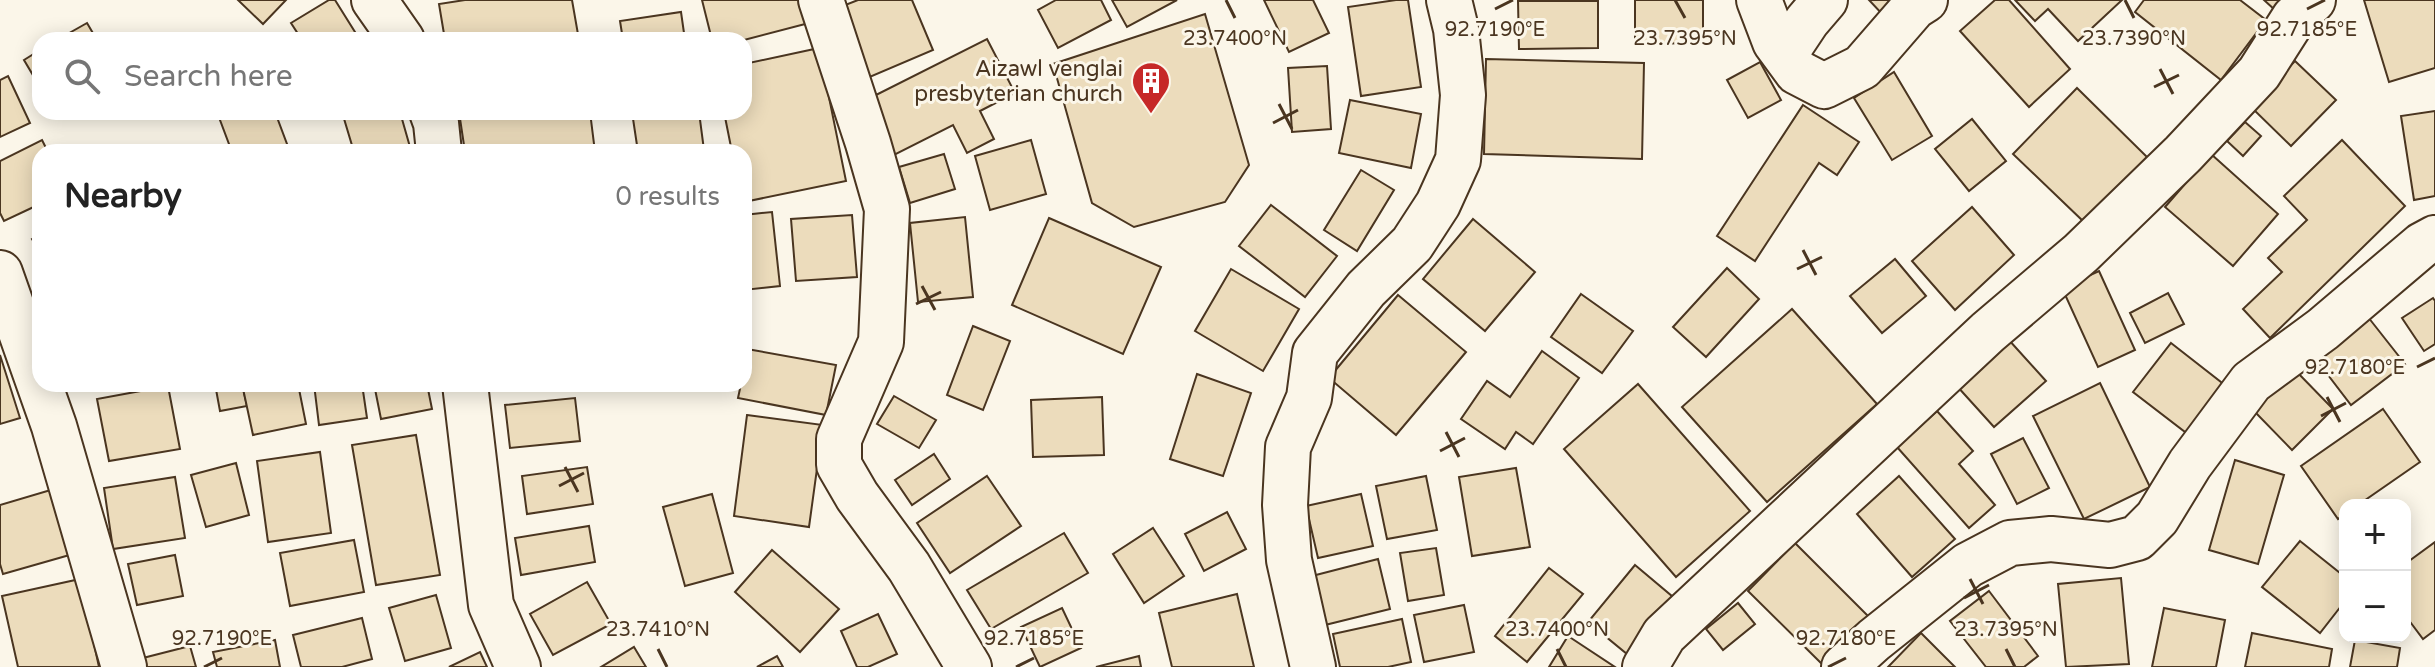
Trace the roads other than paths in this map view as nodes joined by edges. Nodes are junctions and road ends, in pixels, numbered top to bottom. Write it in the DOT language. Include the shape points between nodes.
graph roads {
  1 [pos="374,0"];
  2 [pos="821,0"];
  3 [pos="1449,0"];
  4 [pos="1759,0"];
  5 [pos="1825,0"];
  6 [pos="1925,0"];
  7 [pos="2313,0"];
  8 [pos="396,32"];
  9 [pos="1785,54"];
  10 [pos="435,120"];
  11 [pos="438,144"];
  12 [pos="2435,238"];
  13 [pos="0,273"];
  14 [pos="32,364"];
  15 [pos="42,392"];
  16 [pos="466,392"];
  17 [pos="124,667"];
  18 [pos="518,667"];
  19 [pos="969,667"];
  20 [pos="1313,667"];
  21 [pos="1645,667"];
  22 [pos="1844,667"];
  1 -- 8 [label="street"];
  2 -- 19 [label="street" via="887,209 881,342 839,439 839,465"];
  3 -- 20 [label="street" via="1463,95 1458,160 1412,244 1366,289 1315,353 1309,398 1288,447 1289,560"];
  4 -- 9 [label="street"];
  5 -- 9 [label="street"];
  6 -- 9 [label="street" via="1862,67 1824,86 1797,72"];
  7 -- 21 [label="street" via="2294,18 2259,73 2183,154 1664,635"];
  10 -- 11 [label="street"];
  12 -- 22 [label="street" via="2251,382 2157,518 2137,538 2110,545 2051,539 2010,543 1968,565"];
  13 -- 14 [label="street"];
  15 -- 17 [label="street"];
  16 -- 18 [label="street" via="491,605"];
}
